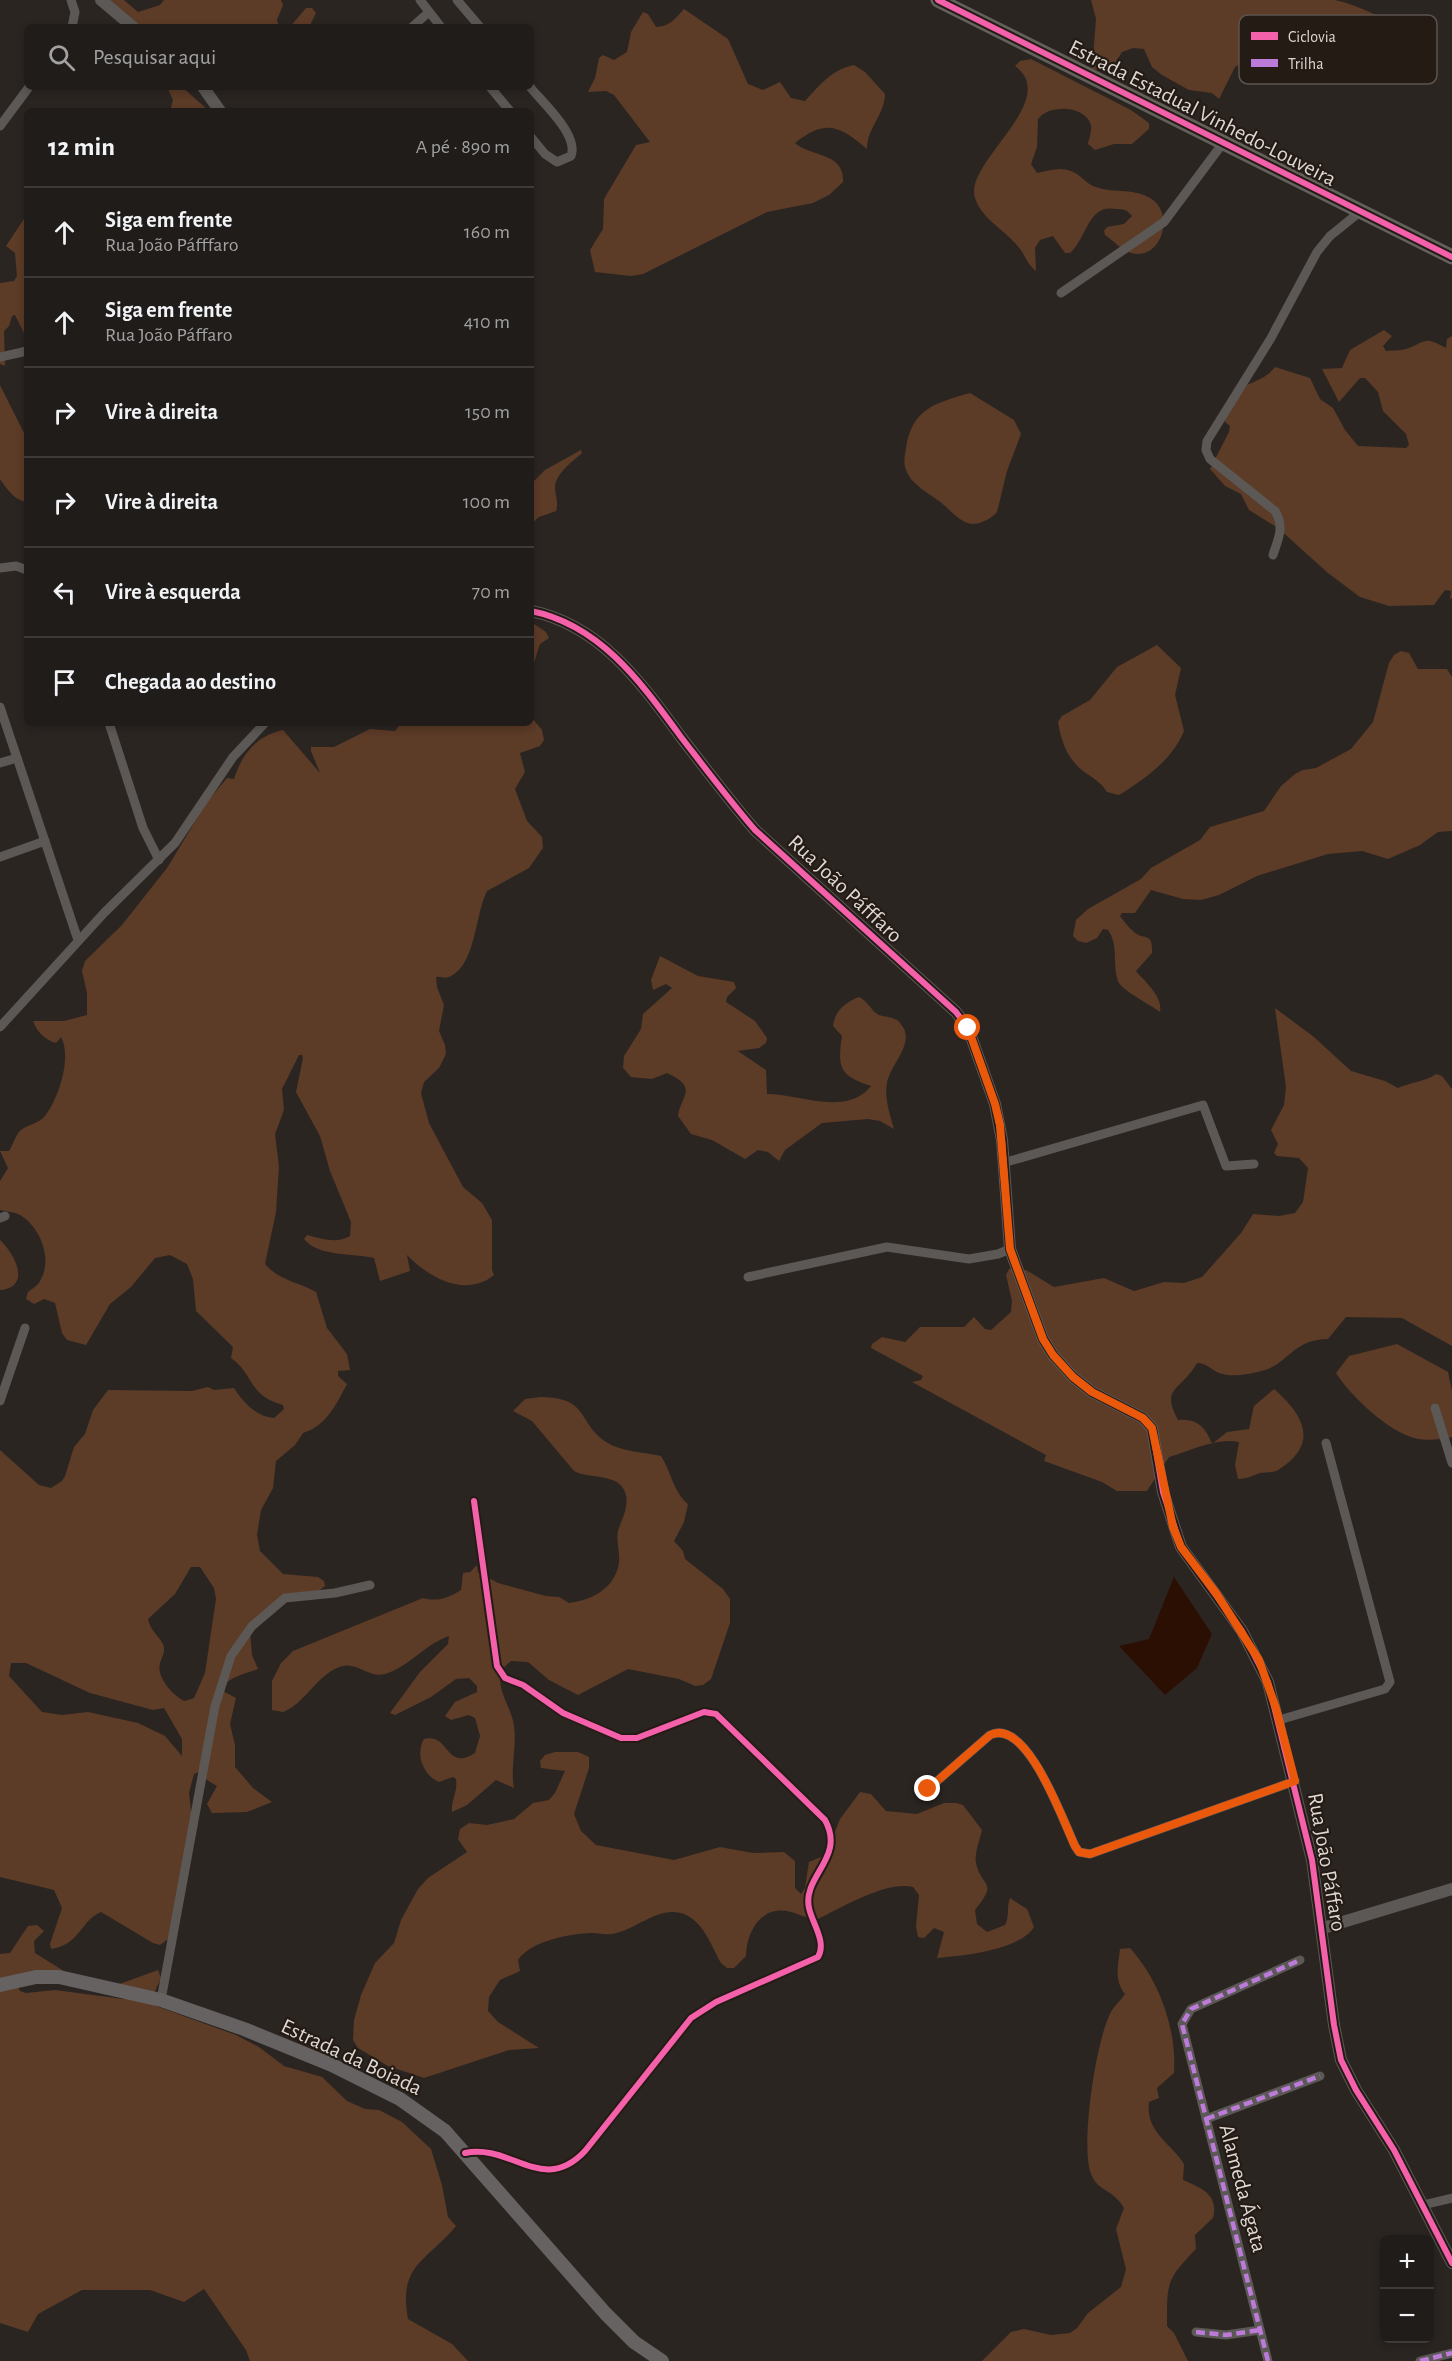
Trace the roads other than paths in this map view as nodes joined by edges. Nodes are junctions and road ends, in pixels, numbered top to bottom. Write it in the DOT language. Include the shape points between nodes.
graph roads {
  1 [pos="71,0"];
  2 [pos="101,0"];
  3 [pos="420,0"];
  4 [pos="457,0"];
  5 [pos="938,0"];
  6 [pos="429,12"];
  7 [pos="73,24"];
  8 [pos="129,24"];
  9 [pos="415,24"];
  10 [pos="439,24"];
  11 [pos="477,24"];
  12 [pos="27,90"];
  13 [pos="205,90"];
  14 [pos="492,90"];
  15 [pos="532,90"];
  16 [pos="218,108"];
  17 [pos="508,108"];
  18 [pos="0,126"];
  19 [pos="534,141"];
  20 [pos="1223,143"];
  21 [pos="1361,211"];
  22 [pos="1452,257"];
  23 [pos="1061,292"];
  24 [pos="24,352"];
  25 [pos="0,357"];
  26 [pos="1273,555"];
  27 [pos="0,568"];
  28 [pos="24,569"];
  29 [pos="534,612"];
  30 [pos="0,706"];
  31 [pos="110,726"];
  32 [pos="262,726"];
  33 [pos="17,758"];
  34 [pos="0,763"];
  35 [pos="45,841"];
  36 [pos="0,857"];
  37 [pos="159,860"];
  38 [pos="78,940"];
  39 [pos="0,1027"];
  40 [pos="1003,1163"];
  41 [pos="1254,1164"];
  42 [pos="1010,1249"];
  43 [pos="1014,1263"];
  44 [pos="748,1277"];
  45 [pos="25,1328"];
  46 [pos="0,1401"];
  47 [pos="1435,1408"];
  48 [pos="1326,1443"];
  49 [pos="1452,1463"];
  50 [pos="474,1501"];
  51 [pos="370,1585"];
  52 [pos="1279,1720"];
  53 [pos="1295,1781"];
  54 [pos="928,1789"];
  55 [pos="1452,1889"];
  56 [pos="1323,1928"];
  57 [pos="1300,1960"];
  58 [pos="0,1984"];
  59 [pos="161,2000"];
  60 [pos="1320,2076"];
  61 [pos="1206,2119"];
  62 [pos="465,2153"];
  63 [pos="1452,2198"];
  64 [pos="1423,2205"];
  65 [pos="1452,2263"];
  66 [pos="1260,2330"];
  67 [pos="1196,2332"];
  68 [pos="1452,2354"];
  69 [pos="662,2361"];
  70 [pos="1268,2361"];
  71 [pos="1420,2361"];
  1 -- 7 [label="street" via="75,12"];
  2 -- 8 [label="street"];
  3 -- 6 [label="street"];
  4 -- 11 [label="street"];
  5 -- 20 [label="main road, Estrada Estadual Vinhedo-Louveira"];
  6 -- 9 [label="street"];
  6 -- 10 [label="street"];
  12 -- 18 [label="street"];
  13 -- 16 [label="street"];
  14 -- 17 [label="street"];
  15 -- 19 [label="street" via="569,134 574,149 571,156 557,162"];
  20 -- 21 [label="main road, Estrada Estadual Vinhedo-Louveira"];
  20 -- 23 [label="street" via="1164,222"];
  21 -- 22 [label="main road, Estrada Estadual Vinhedo-Louveira"];
  21 -- 26 [label="street" via="1317,252 1271,338 1207,441 1210,459 1275,511 1282,527"];
  24 -- 25 [label="street"];
  27 -- 28 [label="street"];
  29 -- 40 [label="street, Rua João Páfffaro" via="569,625 615,655 642,683 755,830 963,1019 995,1104"];
  30 -- 33 [label="street"];
  31 -- 37 [label="street" via="143,828"];
  32 -- 37 [label="street" via="233,757 175,843"];
  33 -- 34 [label="street"];
  33 -- 35 [label="street"];
  35 -- 36 [label="street"];
  35 -- 38 [label="street"];
  37 -- 38 [label="street"];
  38 -- 39 [label="street"];
  40 -- 41 [label="street" via="1203,1105 1226,1166"];
  40 -- 42 [label="street, Rua João Páfffaro"];
  42 -- 43 [label="street, Rua João Páfffaro"];
  42 -- 44 [label="street" via="969,1259 887,1247"];
  43 -- 52 [label="street, Rua João Páffaro" via="1053,1355 1092,1392 1143,1418 1152,1428 1163,1492 1181,1547 1251,1646"];
  45 -- 46 [label="street"];
  47 -- 49 [label="street"];
  48 -- 52 [label="street" via="1390,1683 1385,1689"];
  50 -- 62 [label="street" via="497,1666 505,1678 523,1685 563,1713 626,1739 638,1738 696,1714 716,1714 825,1820 832,1836 827,1858 808,1896 821,1944 818,1957 716,2002 691,2018 585,2151 567,2167 544,2170 487,2151"];
  51 -- 59 [label="street" via="285,1598 252,1626 231,1656 215,1706"];
  52 -- 53 [label="street, Rua João Páffaro"];
  53 -- 54 [label="street" via="1090,1854 1079,1852 1034,1760 1008,1734 990,1735"];
  53 -- 56 [label="street, Rua João Páffaro"];
  55 -- 56 [label="street"];
  56 -- 64 [label="street, Rua João Páffaro" via="1341,2060"];
  57 -- 61 [label="street, Alameda Ágata" via="1185,2014 1182,2024"];
  58 -- 59 [label="main road, Estrada da Boiada" via="59,1977"];
  59 -- 62 [label="main road, Estrada da Boiada" via="244,2029 369,2083 416,2108"];
  60 -- 61 [label="street"];
  61 -- 66 [label="street, Alameda Ágata"];
  62 -- 69 [label="main road, Estrada da Boiada" via="605,2313 634,2342"];
  63 -- 64 [label="street"];
  64 -- 65 [label="street, Rua João Páffaro"];
  66 -- 67 [label="street" via="1226,2335"];
  66 -- 70 [label="street, Alameda Ágata"];
  68 -- 71 [label="street"];
}
